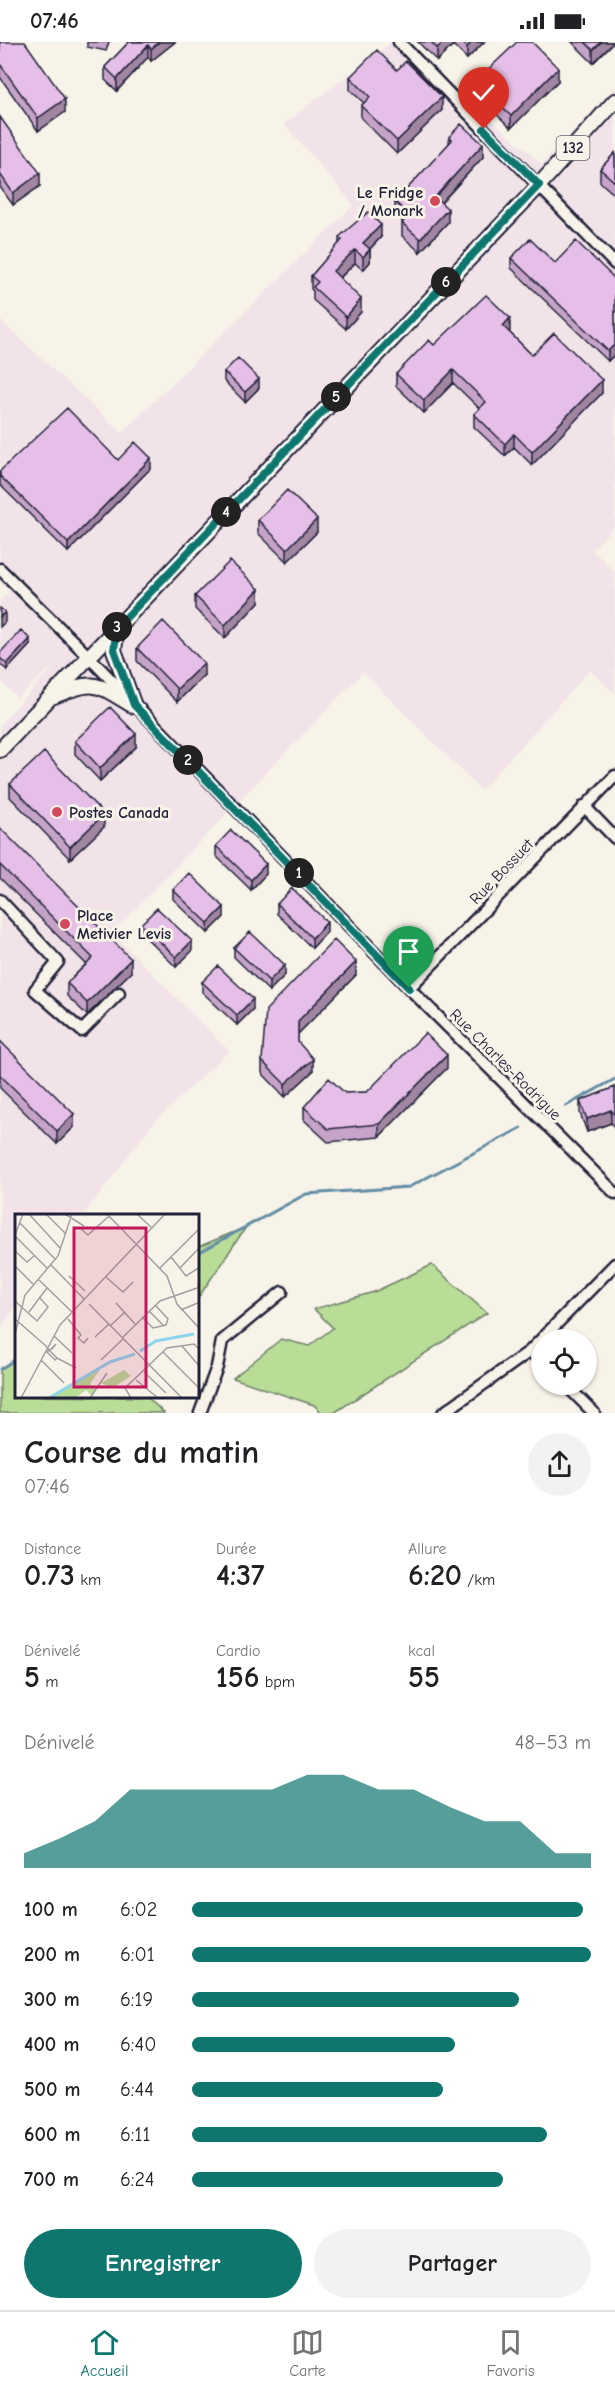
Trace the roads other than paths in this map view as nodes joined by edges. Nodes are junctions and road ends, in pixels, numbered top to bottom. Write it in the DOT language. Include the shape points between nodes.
graph roads {
  1 [pos="399,42"];
  2 [pos="615,101"];
  3 [pos="539,185"];
  4 [pos="615,264"];
  5 [pos="0,569"];
  6 [pos="117,627"];
  7 [pos="89,657"];
  8 [pos="49,699"];
  9 [pos="134,705"];
  10 [pos="0,750"];
  11 [pos="615,776"];
  12 [pos="584,806"];
  13 [pos="615,838"];
  14 [pos="0,900"];
  15 [pos="409,988"];
  16 [pos="119,993"];
  17 [pos="615,1193"];
  18 [pos="615,1264"];
  19 [pos="282,1292"];
  20 [pos="530,1351"];
  21 [pos="576,1395"];
  22 [pos="200,1413"];
  23 [pos="443,1413"];
  24 [pos="594,1413"];
  1 -- 3 [label="street"];
  2 -- 3 [label="main road, 132"];
  3 -- 4 [label="street"];
  3 -- 6 [label="main road, 132"];
  5 -- 7 [label="street, Rue Charles-Rodrigue"];
  6 -- 7 [label="main road, 132"];
  6 -- 9 [label="main road" via="114,650"];
  7 -- 8 [label="main road, 132"];
  7 -- 9 [label="street, Rue Charles-Rodrigue"];
  8 -- 9 [label="main road" via="81,685 99,685"];
  8 -- 10 [label="main road, 132"];
  9 -- 15 [label="street, Rue Charles-Rodrigue"];
  11 -- 12 [label="street, Rue Bossuet"];
  12 -- 13 [label="street"];
  12 -- 15 [label="street, Rue Bossuet"];
  14 -- 16 [label="street" via="58,962 35,990 82,1031"];
  15 -- 17 [label="street, Rue Charles-Rodrigue"];
  18 -- 20 [label="street"];
  19 -- 22 [label="street" via="222,1341"];
  20 -- 23 [label="street"];
  21 -- 24 [label="street"];
}
